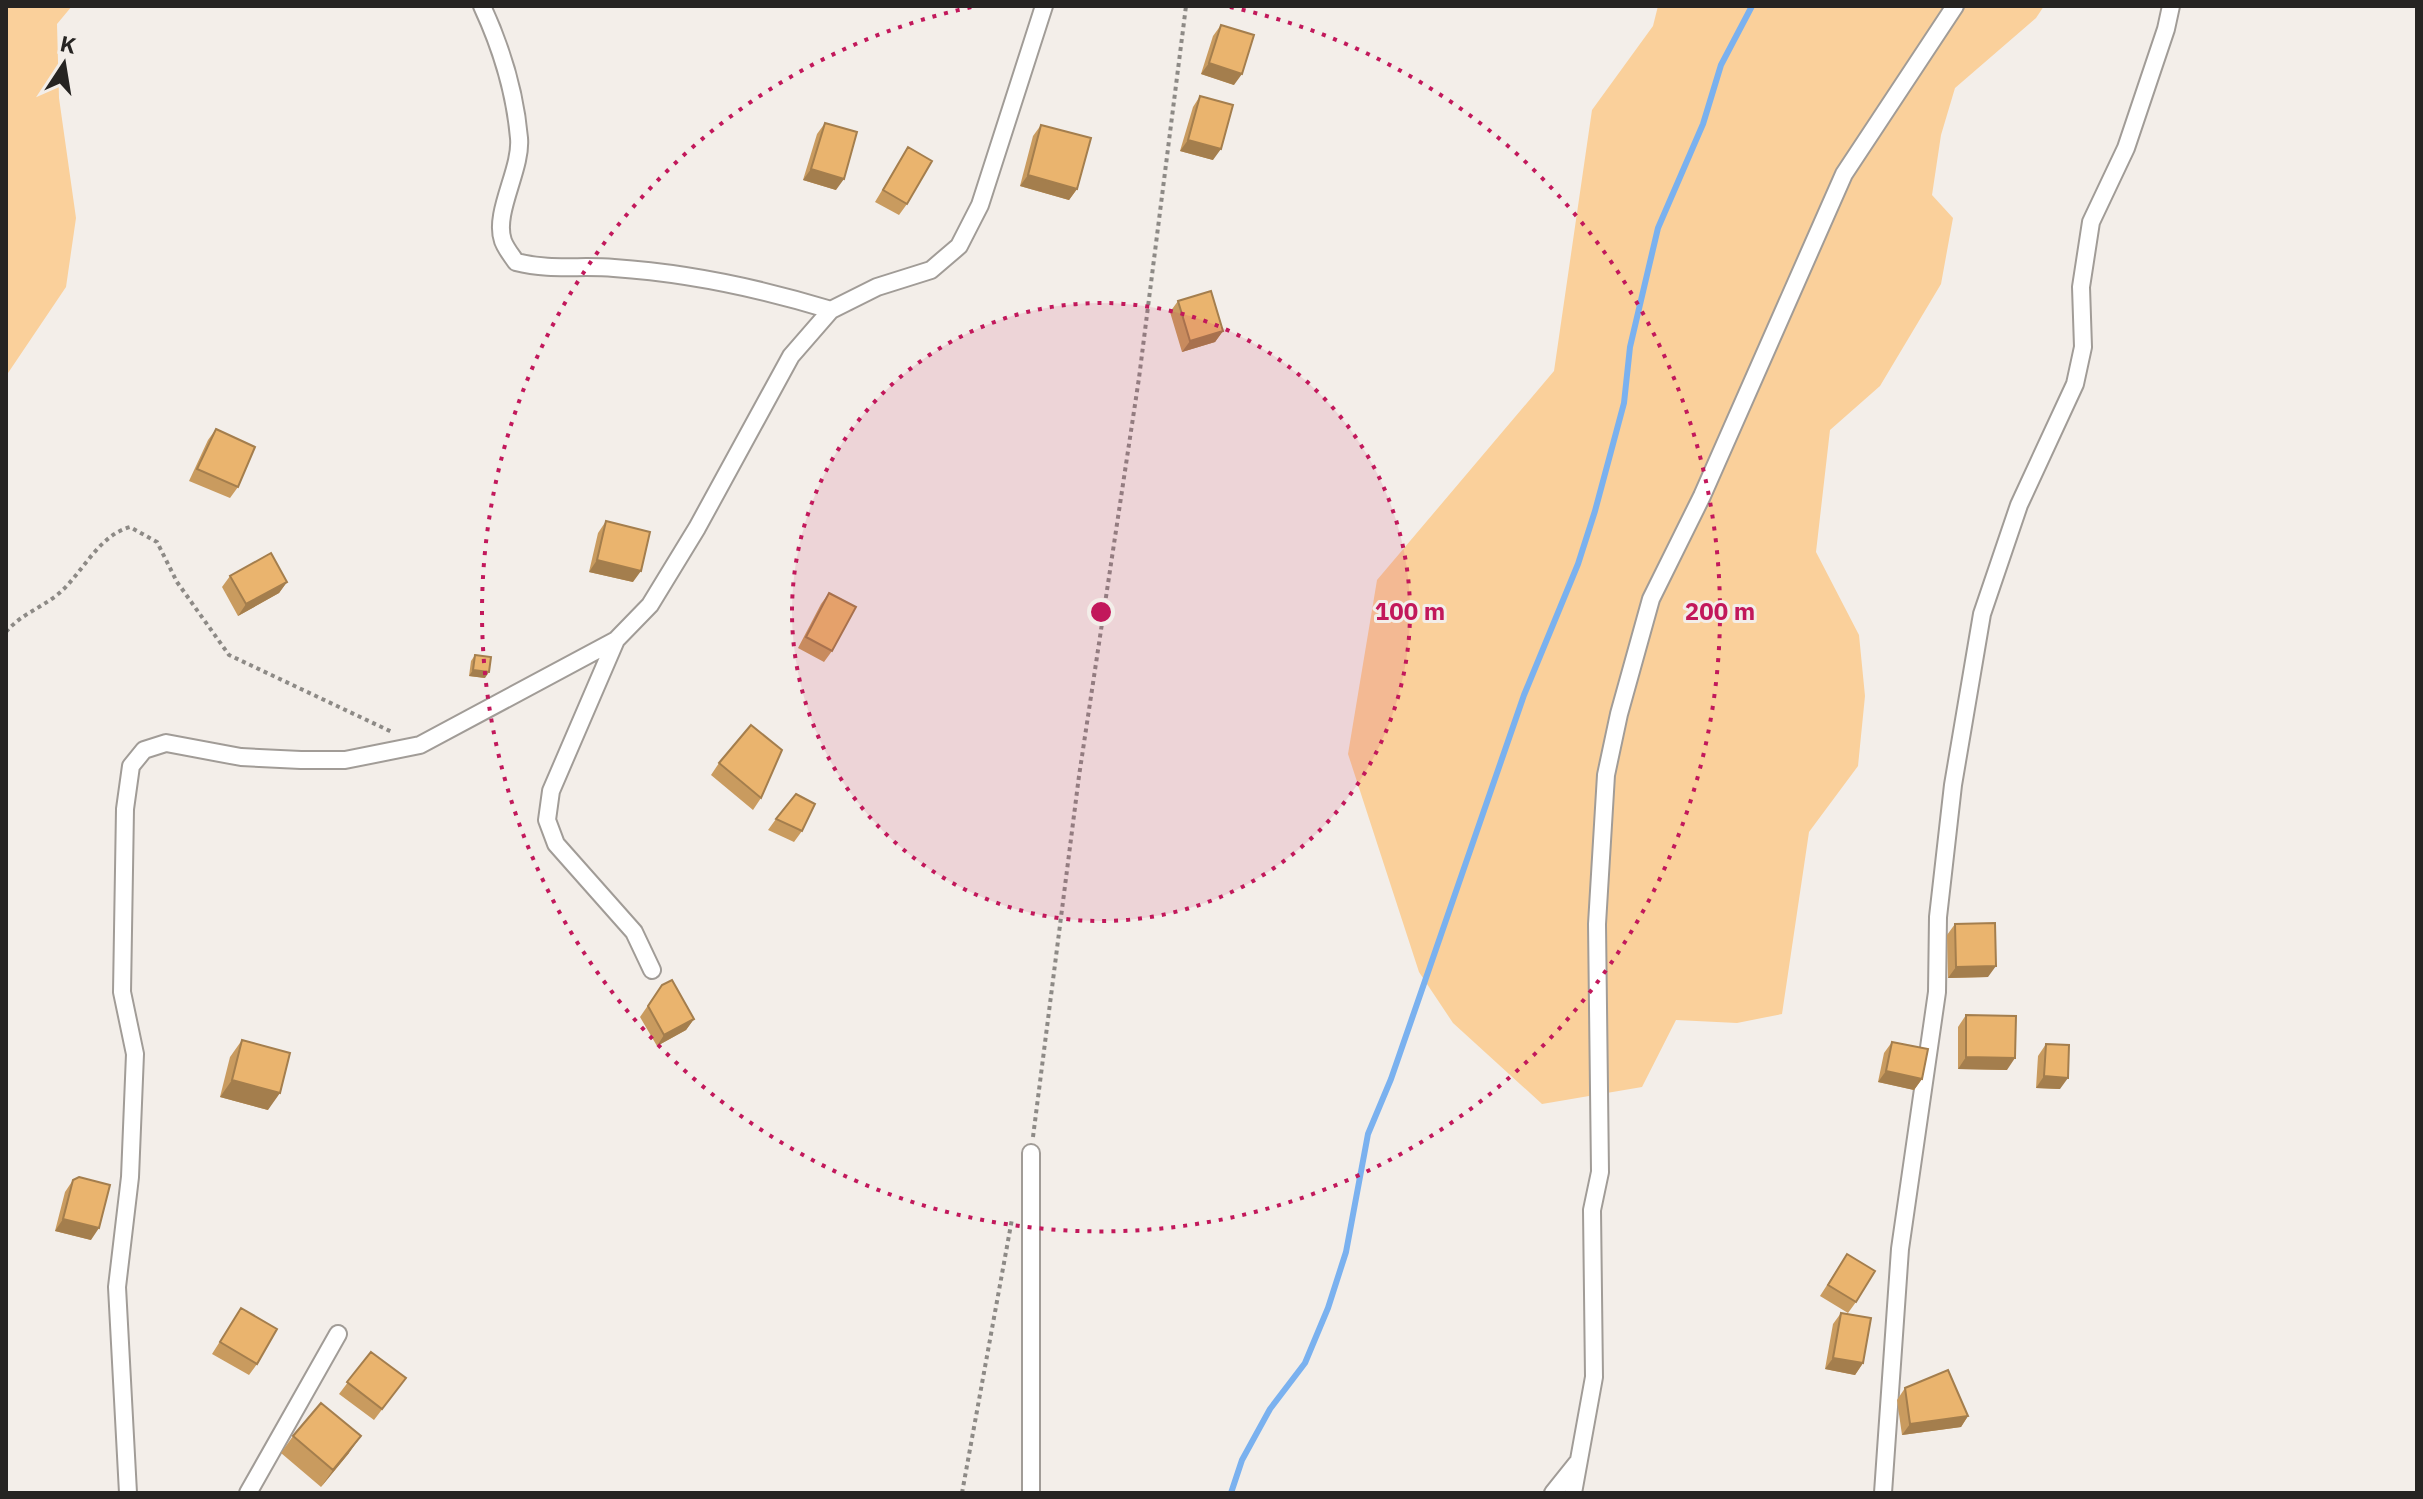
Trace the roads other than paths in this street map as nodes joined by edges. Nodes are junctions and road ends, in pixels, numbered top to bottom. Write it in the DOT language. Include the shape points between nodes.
graph roads {
  1 [pos="482,6"];
  2 [pos="1044,6"];
  3 [pos="1955,6"];
  4 [pos="2171,6"];
  5 [pos="831,310"];
  6 [pos="616,640"];
  7 [pos="652,970"];
  8 [pos="1031,1153"];
  9 [pos="338,1334"];
  10 [pos="1579,1462"];
  11 [pos="128,1493"];
  12 [pos="248,1493"];
  13 [pos="1031,1493"];
  14 [pos="1553,1493"];
  15 [pos="1573,1493"];
  16 [pos="1883,1493"];
  1 -- 5 [label="street" via="507,70 520,139 502,236 516,262 542,269 611,267 701,277"];
  2 -- 5 [label="street" via="980,205 959,246 931,270 877,287"];
  3 -- 10 [label="street" via="1844,174 1651,599 1619,714 1606,775 1597,924 1600,1172 1592,1210 1594,1377"];
  4 -- 16 [label="street" via="2126,148 2091,222 2081,287 2083,347 2075,384 2019,505 1982,614 1953,785 1938,917 1937,992 1900,1249"];
  5 -- 6 [label="street" via="791,356 650,605"];
  6 -- 7 [label="street" via="551,791 547,820 556,844 634,932"];
  6 -- 11 [label="street" via="420,745 345,760 301,760 241,757 166,743 144,750 131,766 125,809 122,992 135,1054 130,1177 117,1287"];
  8 -- 13 [label="street"];
  9 -- 12 [label="street"];
  10 -- 14 [label="street"];
  10 -- 15 [label="street"];
}
